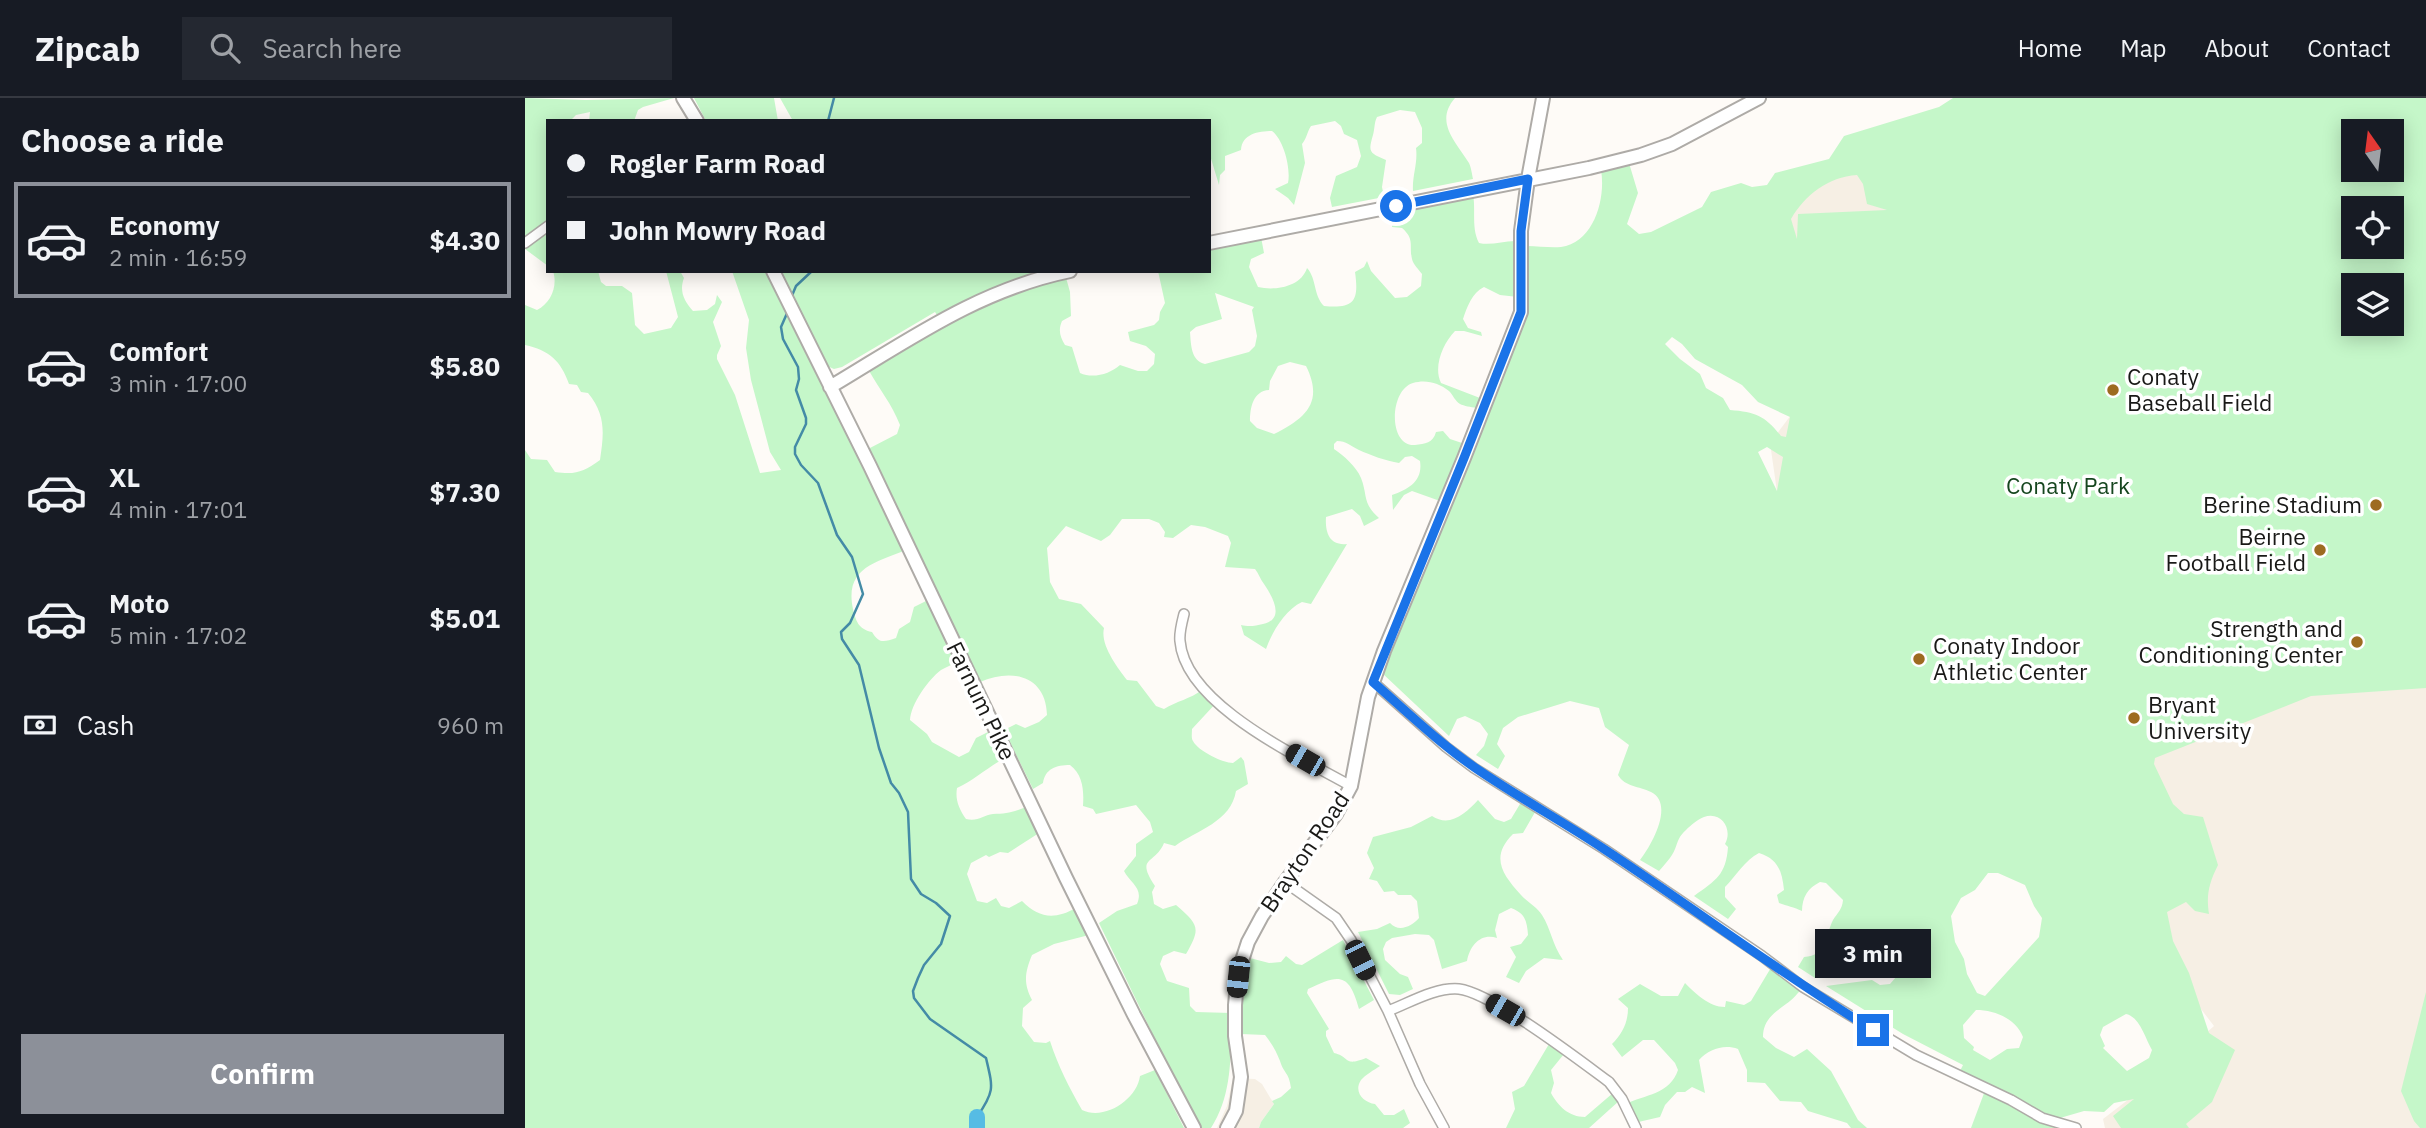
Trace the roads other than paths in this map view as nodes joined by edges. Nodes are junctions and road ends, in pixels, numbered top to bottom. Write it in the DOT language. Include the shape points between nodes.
graph roads {
  1 [pos="684,98"];
  2 [pos="1543,98"];
  3 [pos="1759,98"];
  4 [pos="696,119"];
  5 [pos="1528,179"];
  6 [pos="546,227"];
  7 [pos="525,243"];
  8 [pos="1211,243"];
  9 [pos="774,273"];
  10 [pos="1060,273"];
  11 [pos="830,387"];
  12 [pos="1184,614"];
  13 [pos="1373,682"];
  14 [pos="1350,786"];
  15 [pos="1285,882"];
  16 [pos="1388,1011"];
  17 [pos="1194,1128"];
  18 [pos="1227,1128"];
  19 [pos="1444,1128"];
  20 [pos="1636,1128"];
  21 [pos="2076,1128"];
  1 -- 4 [label="street"];
  2 -- 5 [label="street, Brayton Road"];
  3 -- 5 [label="street" via="1672,144 1641,155"];
  5 -- 8 [label="street"];
  5 -- 13 [label="street, Brayton Road" via="1521,231 1521,312"];
  6 -- 7 [label="street"];
  9 -- 11 [label="street, Farnum Pike"];
  10 -- 11 [label="street" via="981,299"];
  11 -- 17 [label="street, Farnum Pike" via="1066,877"];
  12 -- 14 [label="street" via="1179,639 1184,660 1200,687 1260,734"];
  13 -- 14 [label="street, Brayton Road"];
  13 -- 21 [label="street" via="1474,768 1604,849 1803,987 1916,1055 2042,1118"];
  14 -- 15 [label="street, Brayton Road"];
  15 -- 16 [label="street" via="1336,918"];
  15 -- 18 [label="street, Brayton Road" via="1248,942 1238,973 1235,1036 1241,1077 1236,1111"];
  16 -- 19 [label="street"];
  16 -- 20 [label="street" via="1437,991 1458,989 1479,995 1609,1082"];
}
